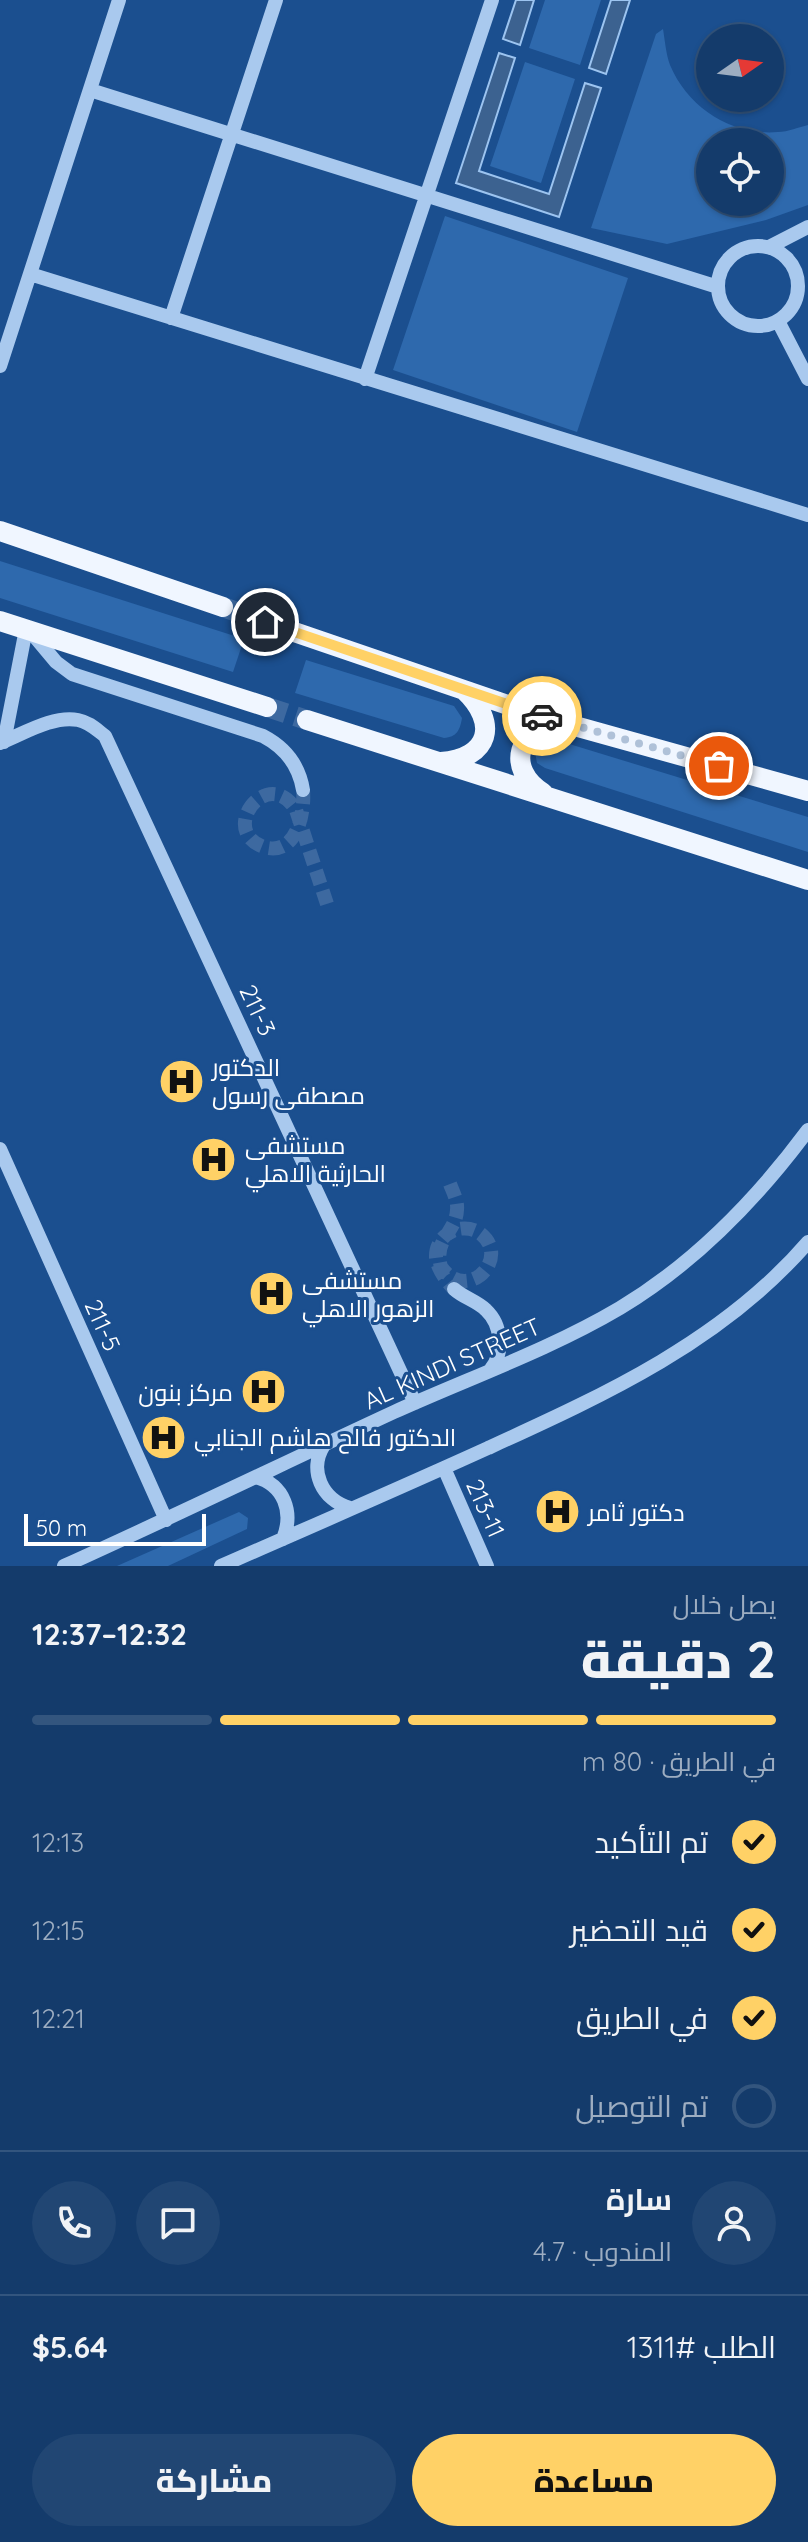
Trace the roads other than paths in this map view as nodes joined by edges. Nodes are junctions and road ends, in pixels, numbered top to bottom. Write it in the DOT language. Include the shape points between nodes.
graph roads {
  1 [pos="119,0"];
  2 [pos="276,0"];
  3 [pos="492,0"];
  4 [pos="90,90"];
  5 [pos="232,135"];
  6 [pos="426,196"];
  7 [pos="808,227"];
  8 [pos="769,247"];
  9 [pos="30,274"];
  10 [pos="718,287"];
  11 [pos="171,318"];
  12 [pos="778,321"];
  13 [pos="0,366"];
  14 [pos="365,379"];
  15 [pos="808,379"];
  16 [pos="808,515"];
  17 [pos="0,531"];
  18 [pos="223,607"];
  19 [pos="0,621"];
  20 [pos="265,622"];
  21 [pos="28,630"];
  22 [pos="462,689"];
  23 [pos="267,707"];
  24 [pos="307,720"];
  25 [pos="569,725"];
  26 [pos="2,743"];
  27 [pos="437,762"];
  28 [pos="303,790"];
  29 [pos="808,791"];
  30 [pos="556,799"];
  31 [pos="805,880"];
  32 [pos="808,1130"];
  33 [pos="0,1149"];
  34 [pos="808,1242"];
  35 [pos="454,1289"];
  36 [pos="489,1371"];
  37 [pos="415,1403"];
  38 [pos="324,1445"];
  39 [pos="444,1468"];
  40 [pos="256,1477"];
  41 [pos="350,1508"];
  42 [pos="166,1520"];
  43 [pos="283,1539"];
  44 [pos="64,1566"];
  45 [pos="221,1566"];
  46 [pos="487,1566"];
  1 -- 4 [label="street"];
  2 -- 5 [label="street"];
  3 -- 6 [label="street"];
  4 -- 5 [label="street"];
  4 -- 9 [label="street"];
  5 -- 6 [label="street"];
  5 -- 11 [label="street"];
  6 -- 10 [label="street"];
  6 -- 14 [label="street"];
  7 -- 8 [label="street"];
  8 -- 10 [label="street" via="743,249 731,256"];
  8 -- 12 [label="street" via="790,263 798,288 788,313"];
  9 -- 11 [label="street"];
  9 -- 13 [label="street"];
  10 -- 12 [label="street" via="722,304 740,323 766,326"];
  11 -- 14 [label="street"];
  12 -- 15 [label="street"];
  14 -- 16 [label="street"];
  17 -- 18 [label="main road"];
  19 -- 21 [label="main road"];
  20 -- 22 [label="main road"];
  21 -- 23 [label="main road"];
  21 -- 26 [label="street"];
  21 -- 28 [label="street" via="72,674 274,742 289,756"];
  22 -- 25 [label="main road"];
  22 -- 27 [label="main road" via="482,710 485,735 466,757"];
  24 -- 27 [label="main road"];
  25 -- 29 [label="main road"];
  25 -- 30 [label="main road" via="535,730 521,752 527,778"];
  26 -- 37 [label="street, 211-3" via="64,720 79,720 105,736"];
  27 -- 30 [label="main road"];
  30 -- 31 [label="main road"];
  32 -- 36 [label="street, AL KINDI STREET" via="727,1226 662,1279 585,1327"];
  33 -- 42 [label="street, 211-5"];
  34 -- 39 [label="street" via="748,1301 624,1385"];
  35 -- 36 [label="street" via="486,1310 494,1323 501,1346"];
  36 -- 37 [label="street, AL KINDI STREET"];
  37 -- 38 [label="street, AL KINDI STREET"];
  38 -- 40 [label="street, AL KINDI STREET"];
  38 -- 41 [label="street" via="318,1478 334,1501"];
  39 -- 41 [label="street"];
  39 -- 46 [label="street, 213-11"];
  40 -- 42 [label="street, AL KINDI STREET"];
  40 -- 43 [label="street" via="277,1489 285,1501 289,1514"];
  41 -- 43 [label="street"];
  42 -- 44 [label="street, AL KINDI STREET"];
  43 -- 45 [label="street"];
}
